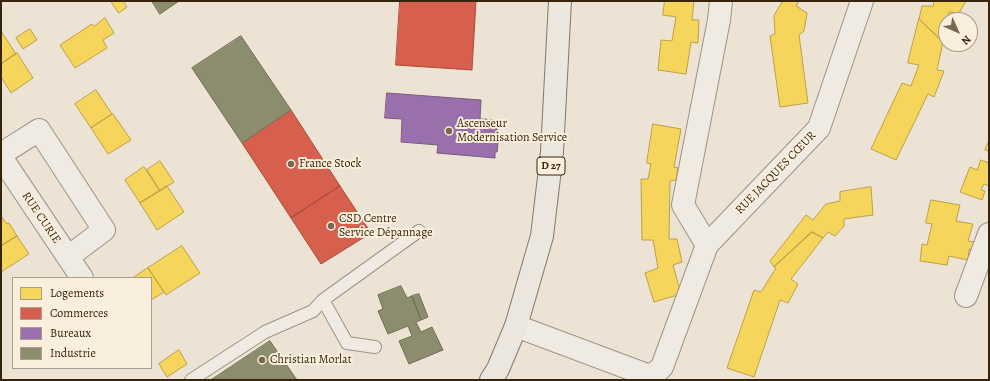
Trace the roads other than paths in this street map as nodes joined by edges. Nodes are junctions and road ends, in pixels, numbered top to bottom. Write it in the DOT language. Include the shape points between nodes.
graph roads {
  1 [pos="560,1"];
  2 [pos="721,1"];
  3 [pos="862,1"];
  4 [pos="1,154"];
  5 [pos="1,157"];
  6 [pos="419,231"];
  7 [pos="989,234"];
  8 [pos="706,245"];
  9 [pos="68,257"];
  10 [pos="81,277"];
  11 [pos="966,296"];
  12 [pos="323,300"];
  13 [pos="516,326"];
  14 [pos="375,347"];
  15 [pos="191,380"];
  16 [pos="491,380"];
  1 -- 13 [label="main road, D 27" via="552,152 542,236"];
  2 -- 8 [label="street" via="720,20 683,205"];
  3 -- 8 [label="street, RUE JACQUES CŒUR" via="819,128"];
  4 -- 9 [label="street" via="39,130 100,223 104,230"];
  5 -- 9 [label="street, RUE CURIE"];
  6 -- 12 [label="lane"];
  7 -- 11 [label="street"];
  8 -- 13 [label="street" via="662,367 654,374 647,375"];
  9 -- 10 [label="street, RUE CURIE"];
  12 -- 14 [label="lane" via="348,343"];
  12 -- 15 [label="lane" via="313,311 265,332"];
  13 -- 16 [label="main road, D 27"];
}
